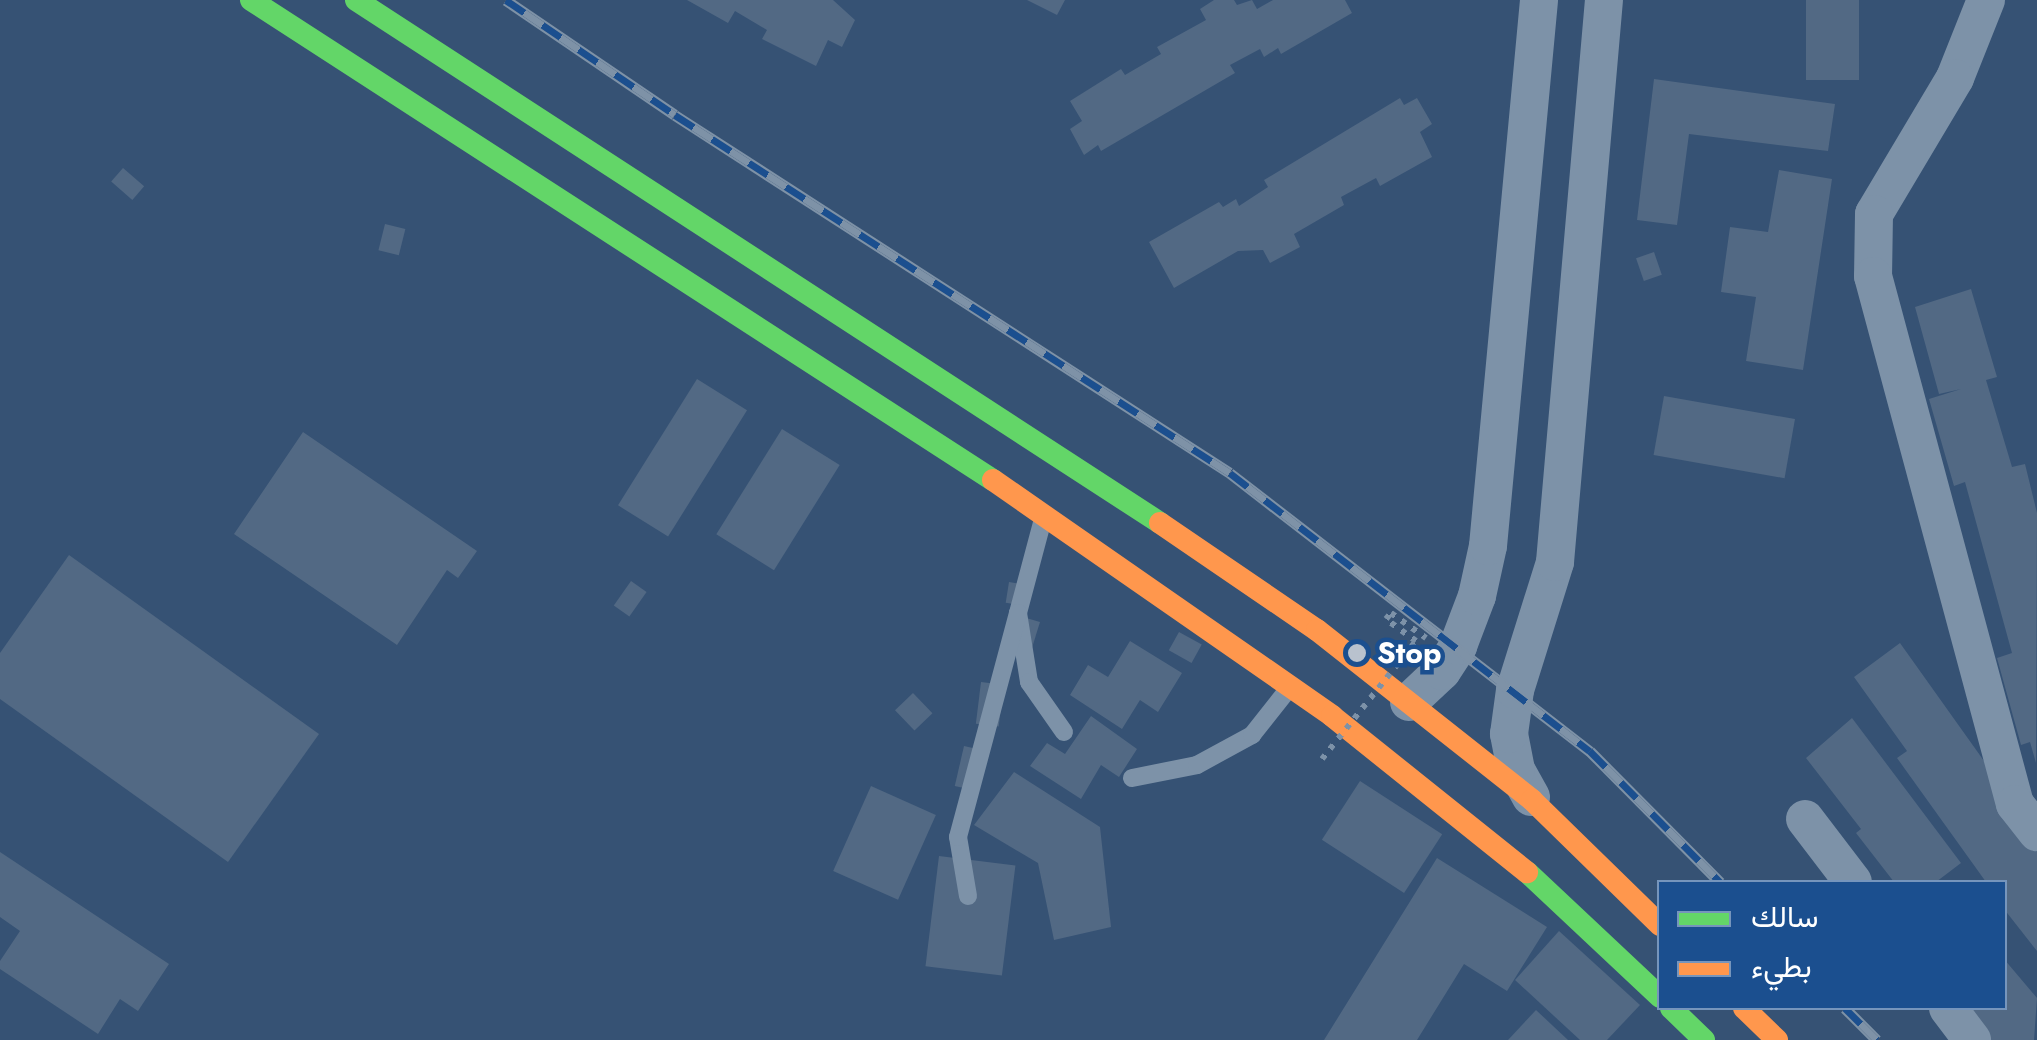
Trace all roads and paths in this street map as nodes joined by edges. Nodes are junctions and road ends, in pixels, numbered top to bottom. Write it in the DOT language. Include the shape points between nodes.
graph roads {
  1 [pos="250,0"];
  2 [pos="356,0"];
  3 [pos="1539,0"];
  4 [pos="1604,0"];
  5 [pos="1986,0"];
  6 [pos="1045,514"];
  7 [pos="1018,613"];
  8 [pos="1427,639"];
  9 [pos="1290,686"];
  10 [pos="1410,702"];
  11 [pos="1064,732"];
  12 [pos="1322,759"];
  13 [pos="1132,778"];
  14 [pos="1532,800"];
  15 [pos="1805,819"];
  16 [pos="2037,832"];
  17 [pos="1851,880"];
  18 [pos="968,896"];
  19 [pos="1657,922"];
  20 [pos="1657,994"];
  21 [pos="1673,1010"];
  22 [pos="1746,1010"];
  23 [pos="1950,1010"];
  24 [pos="1704,1040"];
  25 [pos="1777,1040"];
  26 [pos="1972,1040"];
  1 -- 6 [label="main road"];
  2 -- 10 [label="main road" via="1066,459 1317,630"];
  3 -- 10 [label="street" via="1488,546 1458,646"];
  4 -- 14 [label="street" via="1554,562 1509,734 1516,770"];
  5 -- 16 [label="street" via="1955,78 1874,214 1873,276 2015,804"];
  6 -- 7 [label="lane"];
  6 -- 9 [label="main road"];
  7 -- 11 [label="lane" via="1030,682"];
  7 -- 18 [label="lane" via="958,838"];
  8 -- 12 [label="path, bridge" via="1391,613 1386,619 1416,640"];
  9 -- 13 [label="lane" via="1252,735 1197,766"];
  9 -- 20 [label="main road" via="1498,844"];
  10 -- 14 [label="main road"];
  14 -- 19 [label="main road"];
  15 -- 17 [label="street"];
  21 -- 24 [label="main road"];
  22 -- 25 [label="main road"];
  23 -- 26 [label="street"];
}
